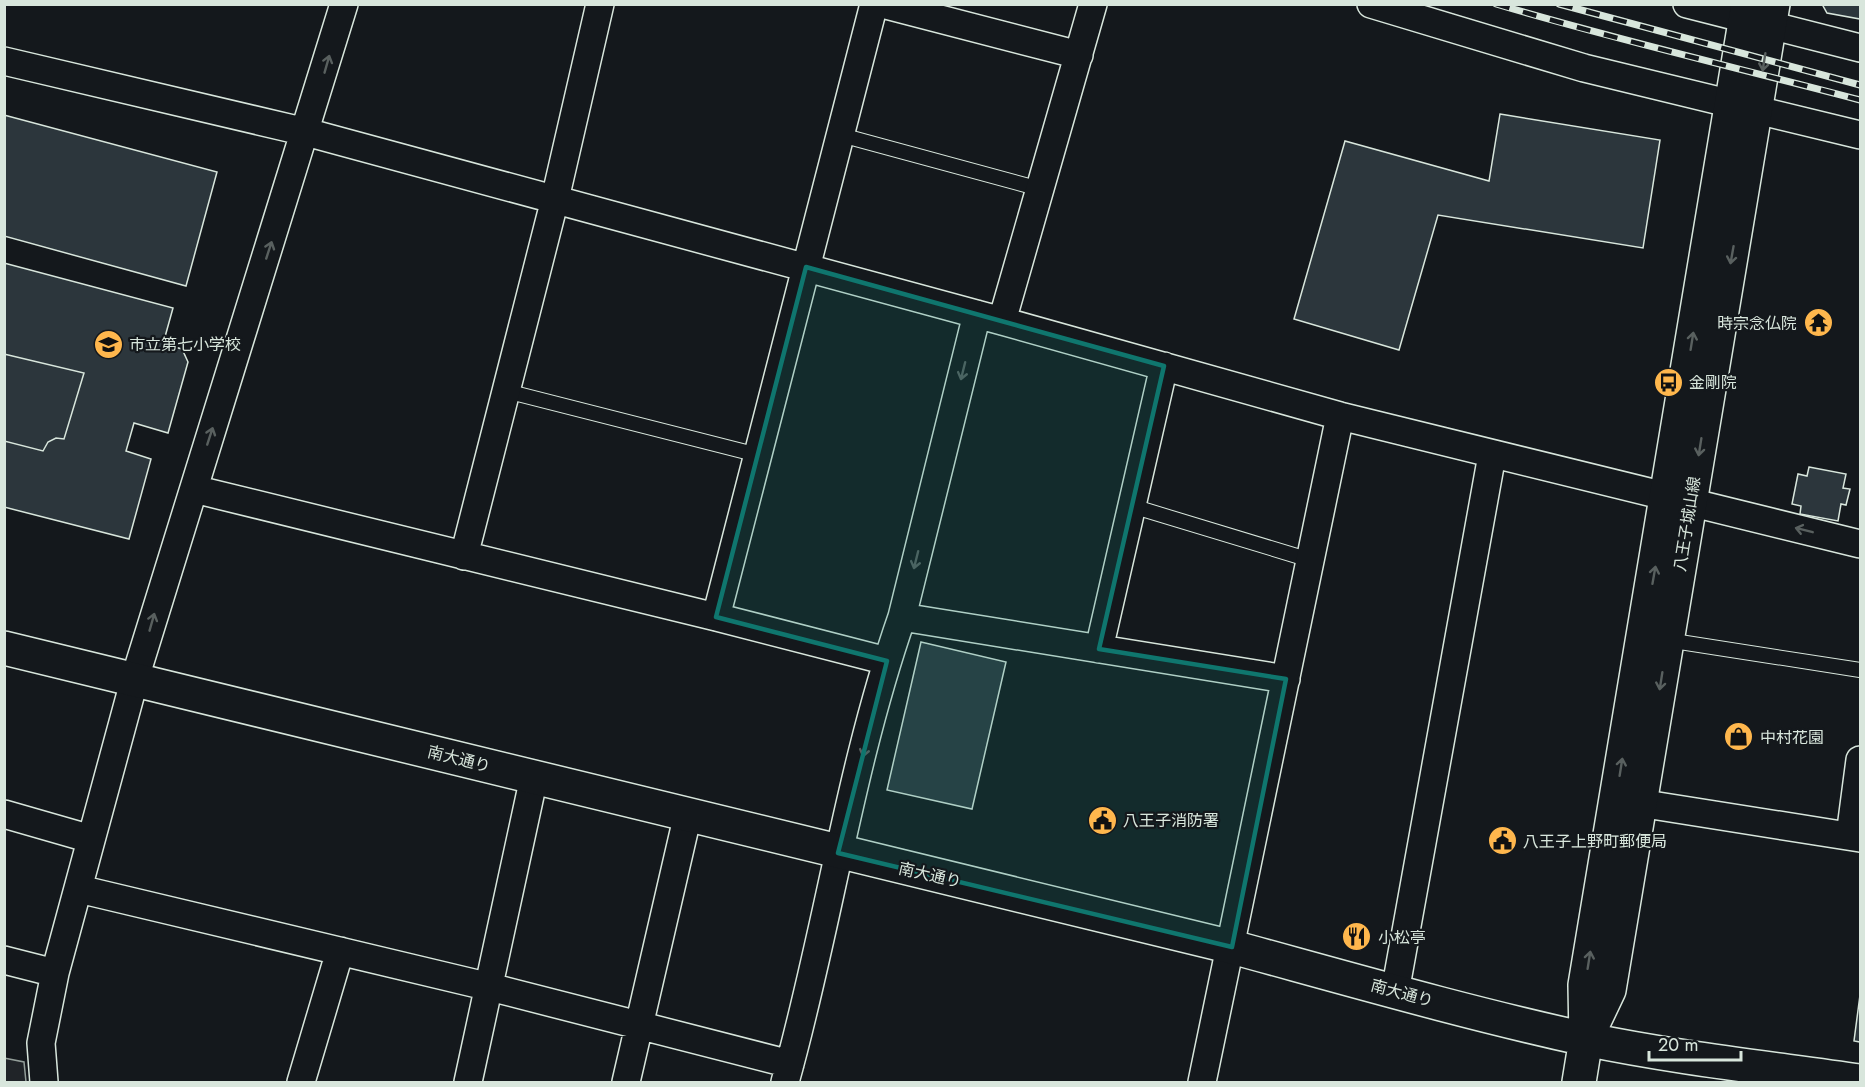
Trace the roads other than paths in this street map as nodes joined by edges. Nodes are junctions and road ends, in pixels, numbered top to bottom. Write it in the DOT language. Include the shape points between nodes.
graph roads {
  1 [pos="344,4"];
  2 [pos="600,4"];
  3 [pos="874,4"];
  4 [pos="882,4"];
  5 [pos="1093,4"];
  6 [pos="1371,4"];
  7 [pos="1687,4"];
  8 [pos="1759,14"];
  9 [pos="1860,48"];
  10 [pos="1079,55"];
  11 [pos="4,61"];
  12 [pos="1745,107"];
  13 [pos="306,132"];
  14 [pos="841,135"];
  15 [pos="1860,135"];
  16 [pos="1040,189"];
  17 [pos="555,199"];
  18 [pos="806,267"];
  19 [pos="990,317"];
  20 [pos="1164,366"];
  21 [pos="506,391"];
  22 [pos="1340,416"];
  23 [pos="758,455"];
  24 [pos="1492,455"];
  25 [pos="194,489"];
  26 [pos="1679,501"];
  27 [pos="1132,506"];
  28 [pos="1860,544"];
  29 [pos="464,556"];
  30 [pos="1310,560"];
  31 [pos="716,617"];
  32 [pos="902,617"];
  33 [pos="1655,638"];
  34 [pos="4,648"];
  35 [pos="1099,649"];
  36 [pos="887,661"];
  37 [pos="1860,670"];
  38 [pos="135,678"];
  39 [pos="1286,679"];
  40 [pos="1860,760"];
  41 [pos="534,777"];
  42 [pos="1628,801"];
  43 [pos="4,814"];
  44 [pos="688,814"];
  45 [pos="1855,837"];
  46 [pos="90,839"];
  47 [pos="838,853"];
  48 [pos="79,889"];
  49 [pos="1232,947"];
  50 [pos="340,951"];
  51 [pos="4,960"];
  52 [pos="55,974"];
  53 [pos="490,987"];
  54 [pos="1395,992"];
  55 [pos="640,1027"];
  56 [pos="1586,1039"];
  57 [pos="788,1073"];
  58 [pos="1860,1081"];
  59 [pos="44,1083"];
  60 [pos="301,1083"];
  61 [pos="468,1083"];
  62 [pos="626,1083"];
  63 [pos="1203,1083"];
  64 [pos="1579,1083"];
  13 -- 1 [label="street, one-way"];
  2 -- 17 [label="street"];
  3 -- 14 [label="street"];
  4 -- 10 [label="street"];
  5 -- 10 [label="street"];
  6 -- 12 [label="street" via="1584,68"];
  7 -- 8 [label="street"];
  8 -- 9 [label="street"];
  8 -- 12 [label="street, 八王子城山線"];
  10 -- 16 [label="street"];
  11 -- 13 [label="street"];
  12 -- 15 [label="street"];
  12 -- 26 [label="street, 八王子城山線"];
  13 -- 17 [label="street"];
  25 -- 13 [label="street, one-way"];
  14 -- 16 [label="lane"];
  14 -- 18 [label="street"];
  16 -- 19 [label="street"];
  17 -- 18 [label="street"];
  17 -- 21 [label="street"];
  18 -- 19 [label="street"];
  18 -- 23 [label="street"];
  19 -- 20 [label="street"];
  19 -- 32 [label="street, one-way"];
  20 -- 22 [label="street"];
  20 -- 27 [label="street"];
  21 -- 23 [label="lane"];
  21 -- 29 [label="street"];
  22 -- 24 [label="street"];
  22 -- 30 [label="street"];
  23 -- 31 [label="street"];
  24 -- 26 [label="street"];
  24 -- 54 [label="street"];
  25 -- 29 [label="street"];
  38 -- 25 [label="street, one-way"];
  28 -- 26 [label="street, one-way"];
  26 -- 33 [label="street, 八王子城山線"];
  27 -- 30 [label="lane"];
  27 -- 35 [label="street"];
  29 -- 31 [label="street"];
  30 -- 39 [label="street"];
  31 -- 36 [label="street"];
  32 -- 35 [label="street"];
  32 -- 36 [label="street"];
  33 -- 37 [label="lane"];
  33 -- 42 [label="street, 八王子城山線"];
  34 -- 38 [label="street, 南大通り"];
  35 -- 39 [label="street"];
  36 -- 47 [label="street, one-way"];
  38 -- 41 [label="street, 南大通り"];
  38 -- 46 [label="street"];
  39 -- 49 [label="street"];
  40 -- 45 [label="street"];
  41 -- 44 [label="street, 南大通り"];
  41 -- 53 [label="street"];
  42 -- 45 [label="street"];
  42 -- 56 [label="street, 八王子城山線" via="1609,990"];
  43 -- 46 [label="street"];
  44 -- 47 [label="street, 南大通り"];
  44 -- 55 [label="street"];
  46 -- 48 [label="street"];
  47 -- 49 [label="street, 南大通り"];
  47 -- 57 [label="street"];
  48 -- 50 [label="street"];
  48 -- 52 [label="street"];
  49 -- 54 [label="street, 南大通り"];
  49 -- 63 [label="street"];
  50 -- 53 [label="street"];
  50 -- 60 [label="street"];
  51 -- 52 [label="street"];
  52 -- 59 [label="street" via="41,1043"];
  53 -- 55 [label="street"];
  53 -- 61 [label="street"];
  54 -- 56 [label="street, 南大通り"];
  55 -- 57 [label="street"];
  55 -- 62 [label="street"];
  56 -- 58 [label="street, 南大通り"];
  56 -- 64 [label="street, 八王子城山線"];
}
